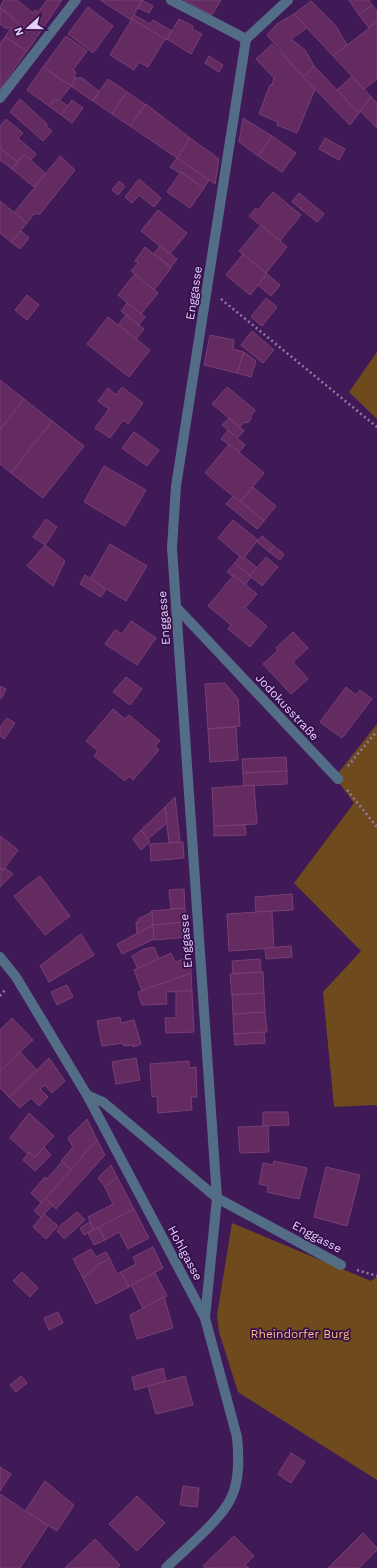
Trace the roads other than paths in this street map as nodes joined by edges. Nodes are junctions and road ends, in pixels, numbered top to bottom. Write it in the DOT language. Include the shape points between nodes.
graph roads {
  1 [pos="76,0"];
  2 [pos="171,0"];
  3 [pos="288,0"];
  4 [pos="246,39"];
  5 [pos="0,98"];
  6 [pos="176,607"];
  7 [pos="338,779"];
  8 [pos="0,958"];
  9 [pos="87,1095"];
  10 [pos="217,1198"];
  11 [pos="341,1264"];
  12 [pos="205,1318"];
  13 [pos="166,1568"];
  1 -- 5 [label="street"];
  2 -- 4 [label="street"];
  3 -- 4 [label="street"];
  4 -- 6 [label="street, Enggasse" via="176,486 172,548"];
  6 -- 7 [label="street, Jodokusstraße"];
  6 -- 10 [label="street, Enggasse"];
  8 -- 9 [label="street, Hohlgasse" via="16,977"];
  9 -- 10 [label="street, Enggasse" via="103,1102"];
  9 -- 12 [label="street, Hohlgasse"];
  10 -- 11 [label="street, Enggasse"];
  10 -- 12 [label="street, Enggasse"];
  12 -- 13 [label="street, Hohlgasse" via="237,1437 237,1476 231,1498 218,1517"];
}
